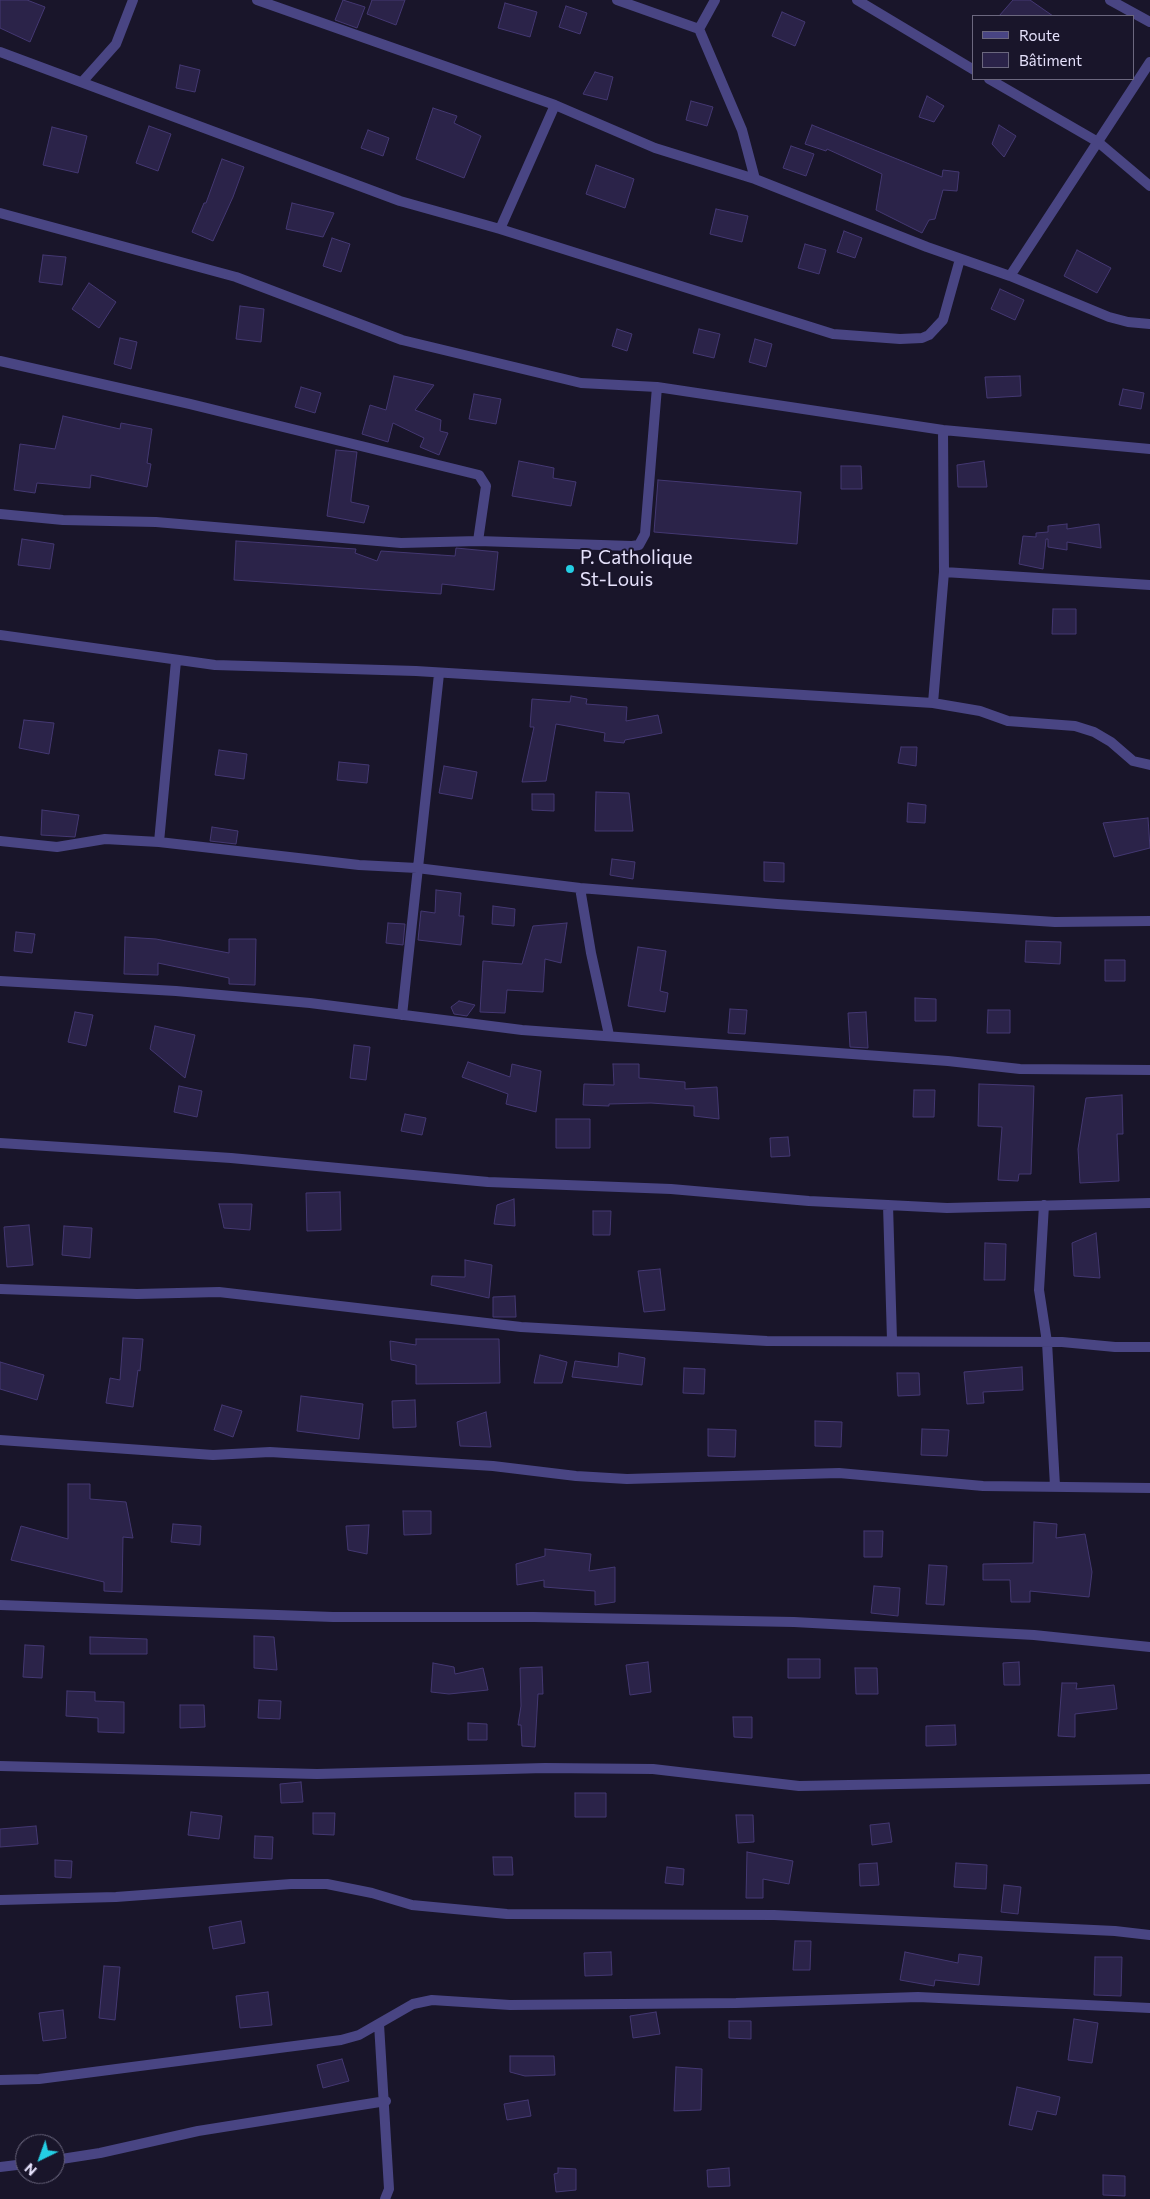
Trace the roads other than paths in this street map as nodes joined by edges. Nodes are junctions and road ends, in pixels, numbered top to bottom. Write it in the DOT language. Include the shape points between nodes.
graph roads {
  1 [pos="134,0"];
  2 [pos="257,0"];
  3 [pos="617,0"];
  4 [pos="715,0"];
  5 [pos="858,0"];
  6 [pos="1110,0"];
  7 [pos="1150,22"];
  8 [pos="699,29"];
  9 [pos="0,52"];
  10 [pos="1150,62"];
  11 [pos="972,69"];
  12 [pos="991,80"];
  13 [pos="83,81"];
  14 [pos="554,105"];
  15 [pos="1098,142"];
  16 [pos="755,179"];
  17 [pos="1150,186"];
  18 [pos="0,213"];
  19 [pos="500,229"];
  20 [pos="960,259"];
  21 [pos="1010,276"];
  22 [pos="1150,324"];
  23 [pos="0,361"];
  24 [pos="657,387"];
  25 [pos="943,430"];
  26 [pos="1150,449"];
  27 [pos="0,514"];
  28 [pos="478,541"];
  29 [pos="944,572"];
  30 [pos="1150,585"];
  31 [pos="0,635"];
  32 [pos="176,661"];
  33 [pos="439,674"];
  34 [pos="933,703"];
  35 [pos="1150,765"];
  36 [pos="0,841"];
  37 [pos="159,842"];
  38 [pos="417,868"];
  39 [pos="580,888"];
  40 [pos="1150,921"];
  41 [pos="0,981"];
  42 [pos="402,1015"];
  43 [pos="609,1035"];
  44 [pos="1150,1070"];
  45 [pos="0,1143"];
  46 [pos="1150,1203"];
  47 [pos="888,1205"];
  48 [pos="1044,1205"];
  49 [pos="0,1289"];
  50 [pos="892,1340"];
  51 [pos="1047,1342"];
  52 [pos="1150,1347"];
  53 [pos="0,1440"];
  54 [pos="1055,1486"];
  55 [pos="1150,1488"];
  56 [pos="0,1605"];
  57 [pos="1150,1647"];
  58 [pos="0,1766"];
  59 [pos="1150,1778"];
  60 [pos="0,1900"];
  61 [pos="1150,1935"];
  62 [pos="1150,2008"];
  63 [pos="379,2024"];
  64 [pos="0,2080"];
  65 [pos="386,2101"];
  66 [pos="65,2158"];
  67 [pos="15,2165"];
  68 [pos="0,2167"];
  69 [pos="385,2199"];
  1 -- 13 [label="street" via="116,44"];
  2 -- 14 [label="street"];
  3 -- 8 [label="street"];
  4 -- 8 [label="street"];
  5 -- 11 [label="street"];
  6 -- 7 [label="street"];
  8 -- 16 [label="street" via="742,130"];
  9 -- 13 [label="street"];
  10 -- 15 [label="street"];
  12 -- 15 [label="street"];
  13 -- 19 [label="street" via="210,132 400,201"];
  14 -- 16 [label="street" via="655,148"];
  14 -- 19 [label="street"];
  15 -- 17 [label="street"];
  15 -- 21 [label="street"];
  16 -- 20 [label="street"];
  18 -- 24 [label="street" via="236,277 402,340 581,383"];
  19 -- 20 [label="street" via="833,334 864,338 922,338 936,330 943,320"];
  20 -- 21 [label="street"];
  21 -- 22 [label="street" via="1109,317"];
  23 -- 28 [label="street" via="479,475 486,486"];
  24 -- 25 [label="street"];
  24 -- 28 [label="street" via="645,534 639,545"];
  25 -- 26 [label="street"];
  25 -- 29 [label="street"];
  27 -- 28 [label="street" via="47,519 156,522 401,543"];
  29 -- 30 [label="street"];
  29 -- 34 [label="street"];
  31 -- 32 [label="street"];
  32 -- 33 [label="street"];
  32 -- 37 [label="street"];
  33 -- 34 [label="street"];
  33 -- 38 [label="street"];
  34 -- 35 [label="street" via="980,711 1008,721 1074,726 1112,742 1133,761"];
  36 -- 37 [label="street" via="58,847 105,839"];
  37 -- 38 [label="street" via="358,865"];
  38 -- 39 [label="street"];
  38 -- 42 [label="street"];
  39 -- 40 [label="street" via="1056,922"];
  39 -- 43 [label="street"];
  41 -- 42 [label="street" via="186,992"];
  42 -- 43 [label="street" via="522,1030"];
  43 -- 44 [label="street" via="1020,1069"];
  45 -- 47 [label="street" via="231,1158 488,1182 670,1189"];
  46 -- 48 [label="street"];
  47 -- 48 [label="street" via="947,1208"];
  47 -- 50 [label="street"];
  48 -- 51 [label="street" via="1039,1290"];
  49 -- 50 [label="street" via="136,1294 220,1292 521,1327 767,1341"];
  50 -- 51 [label="street"];
  51 -- 52 [label="street"];
  51 -- 54 [label="street"];
  53 -- 54 [label="street" via="213,1455 270,1452 492,1466 626,1479 839,1473 983,1486"];
  54 -- 55 [label="street"];
  56 -- 57 [label="street" via="333,1617 794,1622 1034,1635"];
  58 -- 59 [label="street" via="317,1774 545,1768 653,1769 799,1786"];
  60 -- 61 [label="street" via="116,1897 327,1884 372,1893 412,1906 507,1914 774,1915"];
  62 -- 63 [label="street" via="910,1997 736,2003 510,2005 432,2000 413,2004"];
  63 -- 64 [label="street" via="341,2040 39,2078"];
  63 -- 65 [label="street"];
  65 -- 66 [label="street" via="198,2131"];
  65 -- 69 [label="street" via="390,2189"];
  67 -- 68 [label="street"];
}
